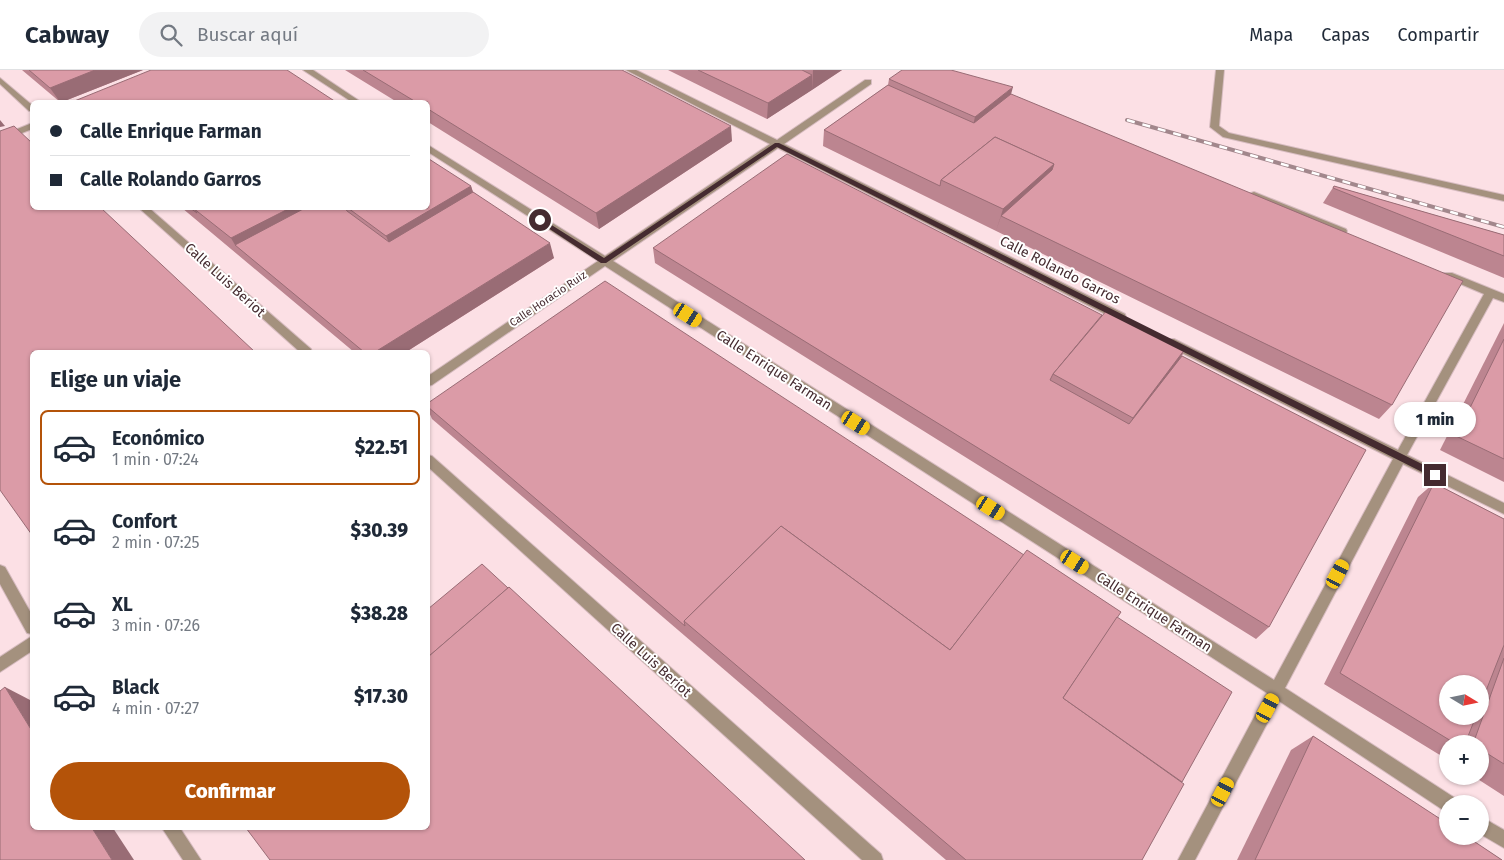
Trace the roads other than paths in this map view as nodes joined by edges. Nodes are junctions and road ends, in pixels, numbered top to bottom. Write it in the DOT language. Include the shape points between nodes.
graph roads {
  1 [pos="307,70"];
  2 [pos="630,70"];
  3 [pos="1220,70"];
  4 [pos="0,80"];
  5 [pos="868,82"];
  6 [pos="354,100"];
  7 [pos="30,107"];
  8 [pos="30,127"];
  9 [pos="0,139"];
  10 [pos="777,144"];
  11 [pos="430,149"];
  12 [pos="1246,192"];
  13 [pos="1504,198"];
  14 [pos="146,210"];
  15 [pos="1356,237"];
  16 [pos="604,262"];
  17 [pos="1439,271"];
  18 [pos="1490,293"];
  19 [pos="1504,298"];
  20 [pos="1133,323"];
  21 [pos="1160,337"];
  22 [pos="305,350"];
  23 [pos="430,381"];
  24 [pos="1400,457"];
  25 [pos="430,462"];
  26 [pos="1504,509"];
  27 [pos="0,571"];
  28 [pos="30,624"];
  29 [pos="30,644"];
  30 [pos="0,665"];
  31 [pos="1277,691"];
  32 [pos="1439,797"];
  33 [pos="171,830"];
  34 [pos="1489,830"];
  35 [pos="1504,840"];
  36 [pos="193,860"];
  37 [pos="875,860"];
  38 [pos="1186,860"];
  1 -- 6 [label="street"];
  2 -- 10 [label="street, Calle Rolando Garros"];
  3 -- 13 [label="street" via="1214,127 1226,135"];
  4 -- 7 [label="street"];
  5 -- 10 [label="street, Calle Horacio Ruiz"];
  8 -- 9 [label="street"];
  10 -- 16 [label="street, Calle Horacio Ruiz"];
  10 -- 20 [label="street, Calle Rolando Garros"];
  11 -- 16 [label="street, Calle Enrique Farman"];
  12 -- 15 [label="street"];
  14 -- 22 [label="street, Calle Luis Beriot"];
  16 -- 23 [label="street, Calle Horacio Ruiz"];
  16 -- 31 [label="street, Calle Enrique Farman"];
  17 -- 18 [label="street"];
  18 -- 19 [label="street"];
  18 -- 24 [label="street"];
  21 -- 24 [label="street"];
  24 -- 26 [label="street"];
  24 -- 31 [label="street"];
  25 -- 37 [label="street, Calle Luis Beriot"];
  27 -- 28 [label="street"];
  29 -- 30 [label="street"];
  31 -- 32 [label="street, Calle Enrique Farman"];
  31 -- 38 [label="street"];
  33 -- 36 [label="street"];
  34 -- 35 [label="street"];
}
